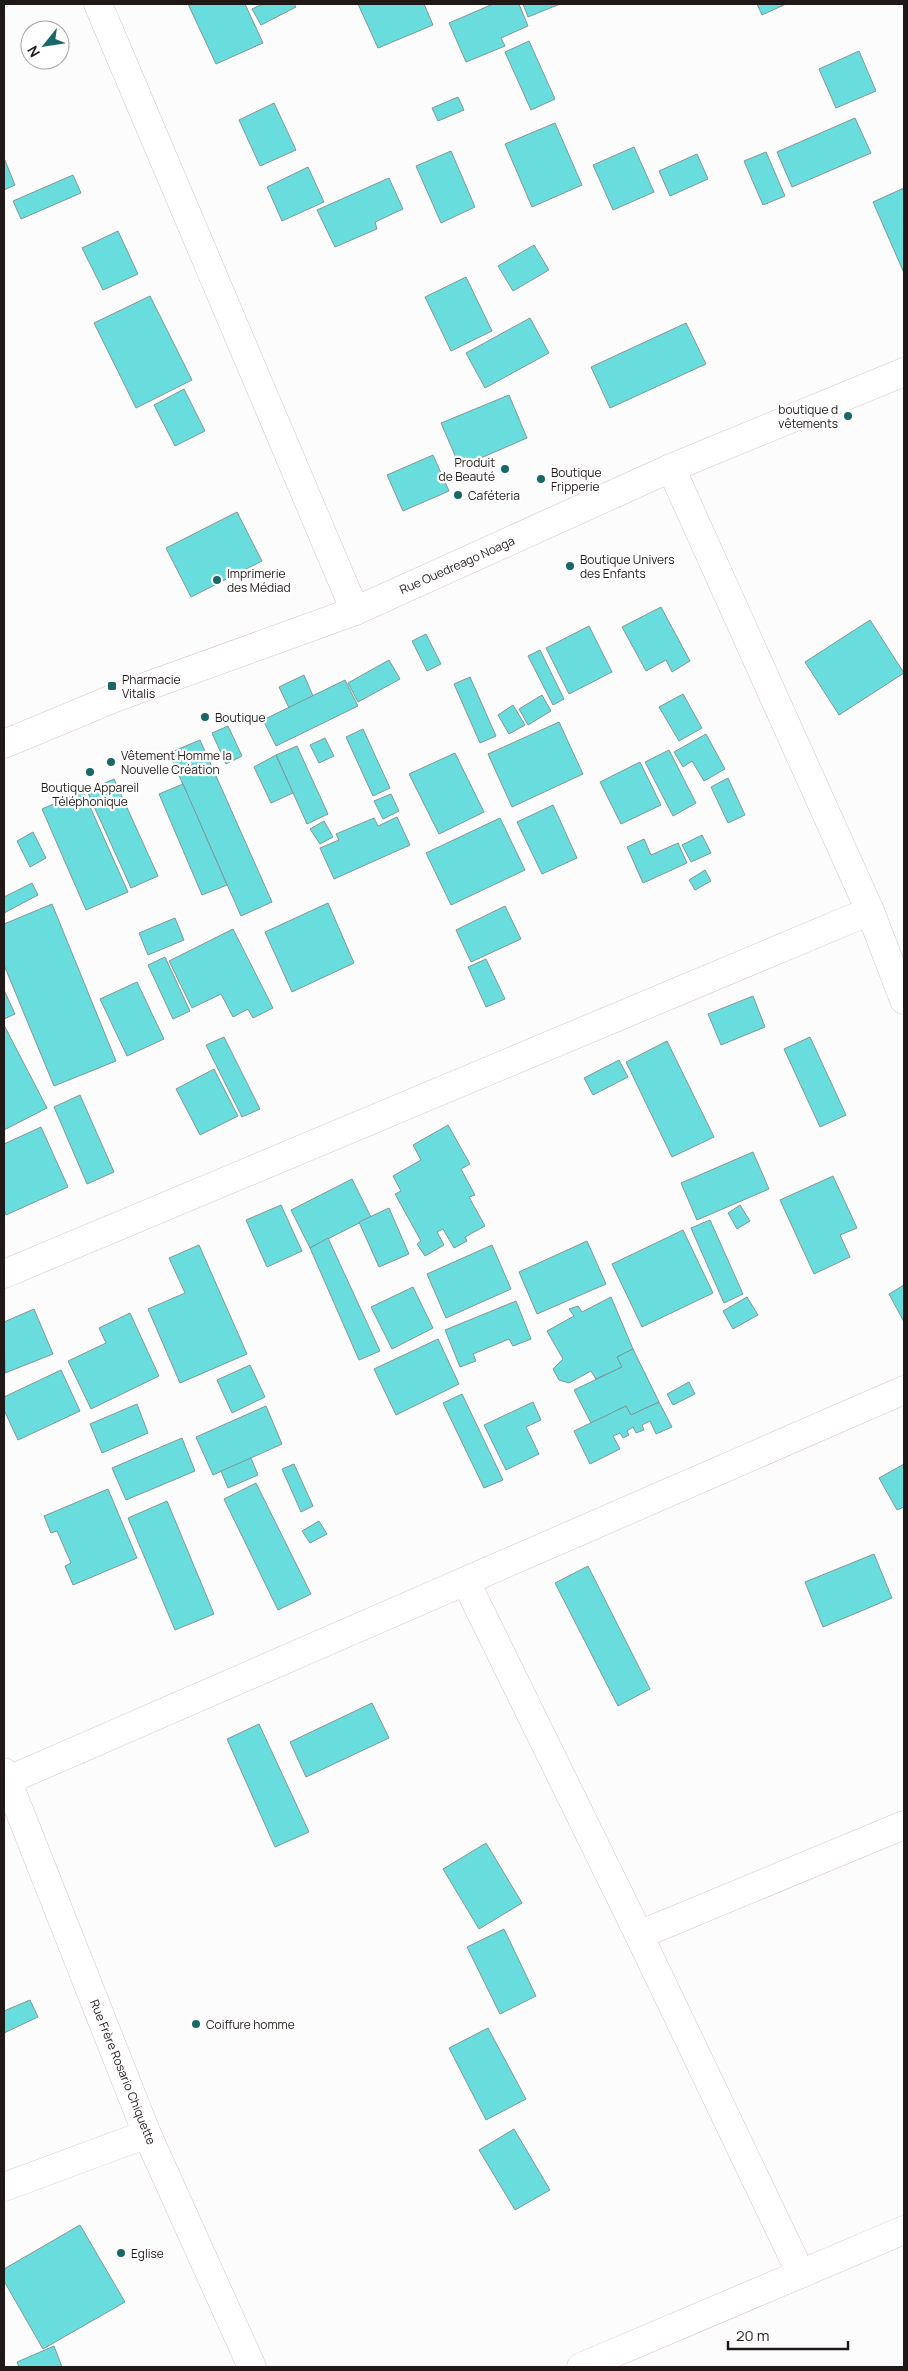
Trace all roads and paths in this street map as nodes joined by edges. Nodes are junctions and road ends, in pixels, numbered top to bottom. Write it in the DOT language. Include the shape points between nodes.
graph roads {
  1 [pos="98,4"];
  2 [pos="904,372"];
  3 [pos="671,468"];
  4 [pos="355,610"];
  5 [pos="4,744"];
  6 [pos="870,910"];
  7 [pos="904,1000"];
  8 [pos="4,1274"];
  9 [pos="904,1390"];
  10 [pos="466,1582"];
  11 [pos="5,1778"];
  12 [pos="904,1825"];
  13 [pos="639,1935"];
  14 [pos="147,2134"];
  15 [pos="4,2188"];
  16 [pos="904,2230"];
  17 [pos="801,2274"];
  18 [pos="252,2367"];
  19 [pos="581,2367"];
  1 -- 4 [label="street"];
  2 -- 3 [label="street, Rue Ouedreago Noaga"];
  3 -- 4 [label="street, Rue Ouedreago Noaga"];
  3 -- 6 [label="street"];
  4 -- 5 [label="street, Rue Ouedreago Noaga" via="116,697"];
  6 -- 7 [label="street"];
  6 -- 8 [label="street"];
  9 -- 10 [label="street"];
  10 -- 11 [label="street"];
  10 -- 13 [label="street"];
  11 -- 14 [label="street, Rue Frère Rosario Chiquette"];
  12 -- 13 [label="street"];
  13 -- 17 [label="street"];
  14 -- 15 [label="street"];
  14 -- 18 [label="street, Rue Frère Rosario Chiquette"];
  16 -- 17 [label="street"];
  17 -- 19 [label="street"];
}
